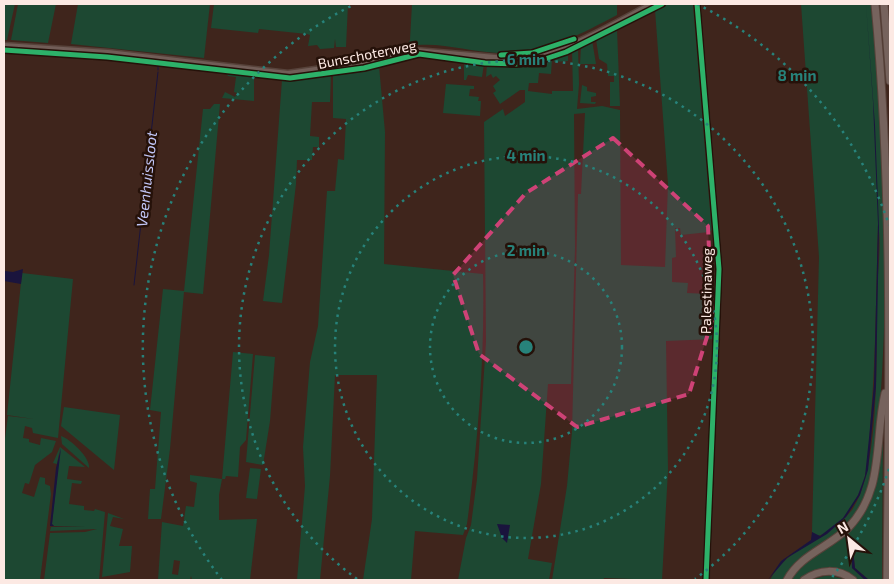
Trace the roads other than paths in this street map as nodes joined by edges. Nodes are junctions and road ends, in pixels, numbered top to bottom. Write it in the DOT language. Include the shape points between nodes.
graph roads {
  1 [pos="653,4"];
  2 [pos="697,4"];
  3 [pos="875,4"];
  4 [pos="884,4"];
  5 [pos="4,46"];
  6 [pos="890,81"];
  7 [pos="889,380"];
  8 [pos="706,580"];
  9 [pos="787,580"];
  10 [pos="804,580"];
  11 [pos="853,580"];
  12 [pos="887,580"];
  1 -- 5 [label="main road, Bunschoterweg" via="566,47 518,60 419,51 371,62 288,74 108,53"];
  2 -- 8 [label="street, Palestinaweg" via="719,268"];
  3 -- 7 [label="highway" via="889,229"];
  4 -- 6 [label="highway"];
  7 -- 9 [label="highway" via="883,402 877,471 868,500 848,528 801,562"];
  7 -- 12 [label="highway"];
  10 -- 11 [label="highway" via="814,574 831,571"];
}
